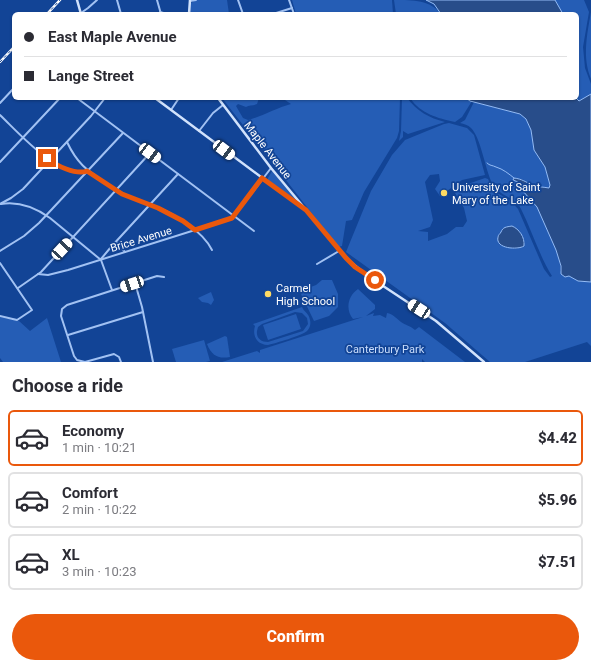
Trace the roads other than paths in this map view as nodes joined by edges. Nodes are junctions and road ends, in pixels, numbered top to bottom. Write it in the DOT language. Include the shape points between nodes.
graph roads {
  1 [pos="77,0"];
  2 [pos="97,0"];
  3 [pos="117,0"];
  4 [pos="157,0"];
  5 [pos="190,0"];
  6 [pos="196,0"];
  7 [pos="238,0"];
  8 [pos="290,0"];
  9 [pos="292,8"];
  10 [pos="81,12"];
  11 [pos="83,12"];
  12 [pos="120,12"];
  13 [pos="161,12"];
  14 [pos="189,12"];
  15 [pos="242,12"];
  16 [pos="279,12"];
  17 [pos="293,12"];
  18 [pos="12,90"];
  19 [pos="58,100"];
  20 [pos="79,100"];
  21 [pos="103,100"];
  22 [pos="158,100"];
  23 [pos="178,100"];
  24 [pos="219,100"];
  25 [pos="0,103"];
  26 [pos="223,105"];
  27 [pos="171,110"];
  28 [pos="94,112"];
  29 [pos="0,115"];
  30 [pos="199,131"];
  31 [pos="123,133"];
  32 [pos="24,137"];
  33 [pos="67,142"];
  34 [pos="150,153"];
  35 [pos="49,160"];
  36 [pos="0,162"];
  37 [pos="271,168"];
  38 [pos="87,171"];
  39 [pos="178,174"];
  40 [pos="262,178"];
  41 [pos="116,190"];
  42 [pos="1,204"];
  43 [pos="150,204"];
  44 [pos="306,210"];
  45 [pos="46,215"];
  46 [pos="234,216"];
  47 [pos="195,230"];
  48 [pos="254,231"];
  49 [pos="73,237"];
  50 [pos="116,242"];
  51 [pos="212,250"];
  52 [pos="0,251"];
  53 [pos="340,251"];
  54 [pos="126,252"];
  55 [pos="101,260"];
  56 [pos="0,263"];
  57 [pos="316,264"];
  58 [pos="38,274"];
  59 [pos="164,277"];
  60 [pos="135,283"];
  61 [pos="18,288"];
  62 [pos="112,290"];
  63 [pos="142,312"];
  64 [pos="0,316"];
  65 [pos="68,335"];
  66 [pos="121,362"];
  67 [pos="153,362"];
  68 [pos="484,362"];
  1 -- 10 [label="main road"];
  2 -- 11 [label="street"];
  3 -- 12 [label="street"];
  4 -- 13 [label="street"];
  5 -- 6 [label="street"];
  5 -- 14 [label="main road"];
  7 -- 15 [label="street"];
  8 -- 9 [label="street"];
  9 -- 16 [label="street"];
  9 -- 17 [label="street"];
  18 -- 25 [label="street"];
  19 -- 32 [label="street"];
  20 -- 28 [label="street"];
  21 -- 28 [label="street"];
  22 -- 27 [label="main road"];
  23 -- 27 [label="street"];
  24 -- 26 [label="main road, Maple Avenue"];
  26 -- 30 [label="street"];
  26 -- 37 [label="main road, Maple Avenue"];
  27 -- 30 [label="main road"];
  28 -- 31 [label="street"];
  28 -- 33 [label="street"];
  29 -- 32 [label="street"];
  30 -- 40 [label="main road"];
  31 -- 34 [label="street"];
  31 -- 38 [label="street"];
  32 -- 35 [label="street"];
  32 -- 36 [label="street"];
  33 -- 35 [label="street"];
  33 -- 38 [label="street"];
  34 -- 39 [label="street"];
  34 -- 41 [label="street"];
  35 -- 38 [label="street" via="63,168"];
  35 -- 42 [label="street" via="19,192"];
  37 -- 40 [label="street"];
  37 -- 44 [label="main road, Maple Avenue"];
  38 -- 41 [label="street"];
  38 -- 45 [label="street"];
  39 -- 43 [label="street"];
  39 -- 46 [label="street"];
  40 -- 44 [label="main road"];
  40 -- 46 [label="street"];
  41 -- 43 [label="street"];
  41 -- 49 [label="street"];
  42 -- 45 [label="street" via="21,204"];
  43 -- 47 [label="street"];
  43 -- 50 [label="street"];
  44 -- 53 [label="main road"];
  45 -- 49 [label="street"];
  45 -- 52 [label="street" via="29,232"];
  46 -- 47 [label="street, Brice Avenue"];
  46 -- 48 [label="street"];
  47 -- 51 [label="street"];
  47 -- 54 [label="street, Brice Avenue"];
  49 -- 55 [label="street"];
  49 -- 58 [label="street"];
  50 -- 54 [label="street"];
  50 -- 55 [label="street"];
  53 -- 57 [label="street"];
  53 -- 68 [label="main road" via="365,274 433,319"];
  54 -- 55 [label="street, Brice Avenue"];
  55 -- 58 [label="street, Brice Avenue" via="56,274"];
  55 -- 62 [label="street"];
  56 -- 61 [label="street"];
  58 -- 61 [label="street"];
  59 -- 60 [label="street" via="158,276"];
  60 -- 62 [label="street"];
  60 -- 63 [label="street"];
  61 -- 64 [label="street" via="32,310 17,320"];
  62 -- 65 [label="street" via="63,307 61,312"];
  63 -- 65 [label="street"];
  63 -- 67 [label="street"];
  65 -- 66 [label="street" via="74,356 79,361 85,362 114,354"];
}
